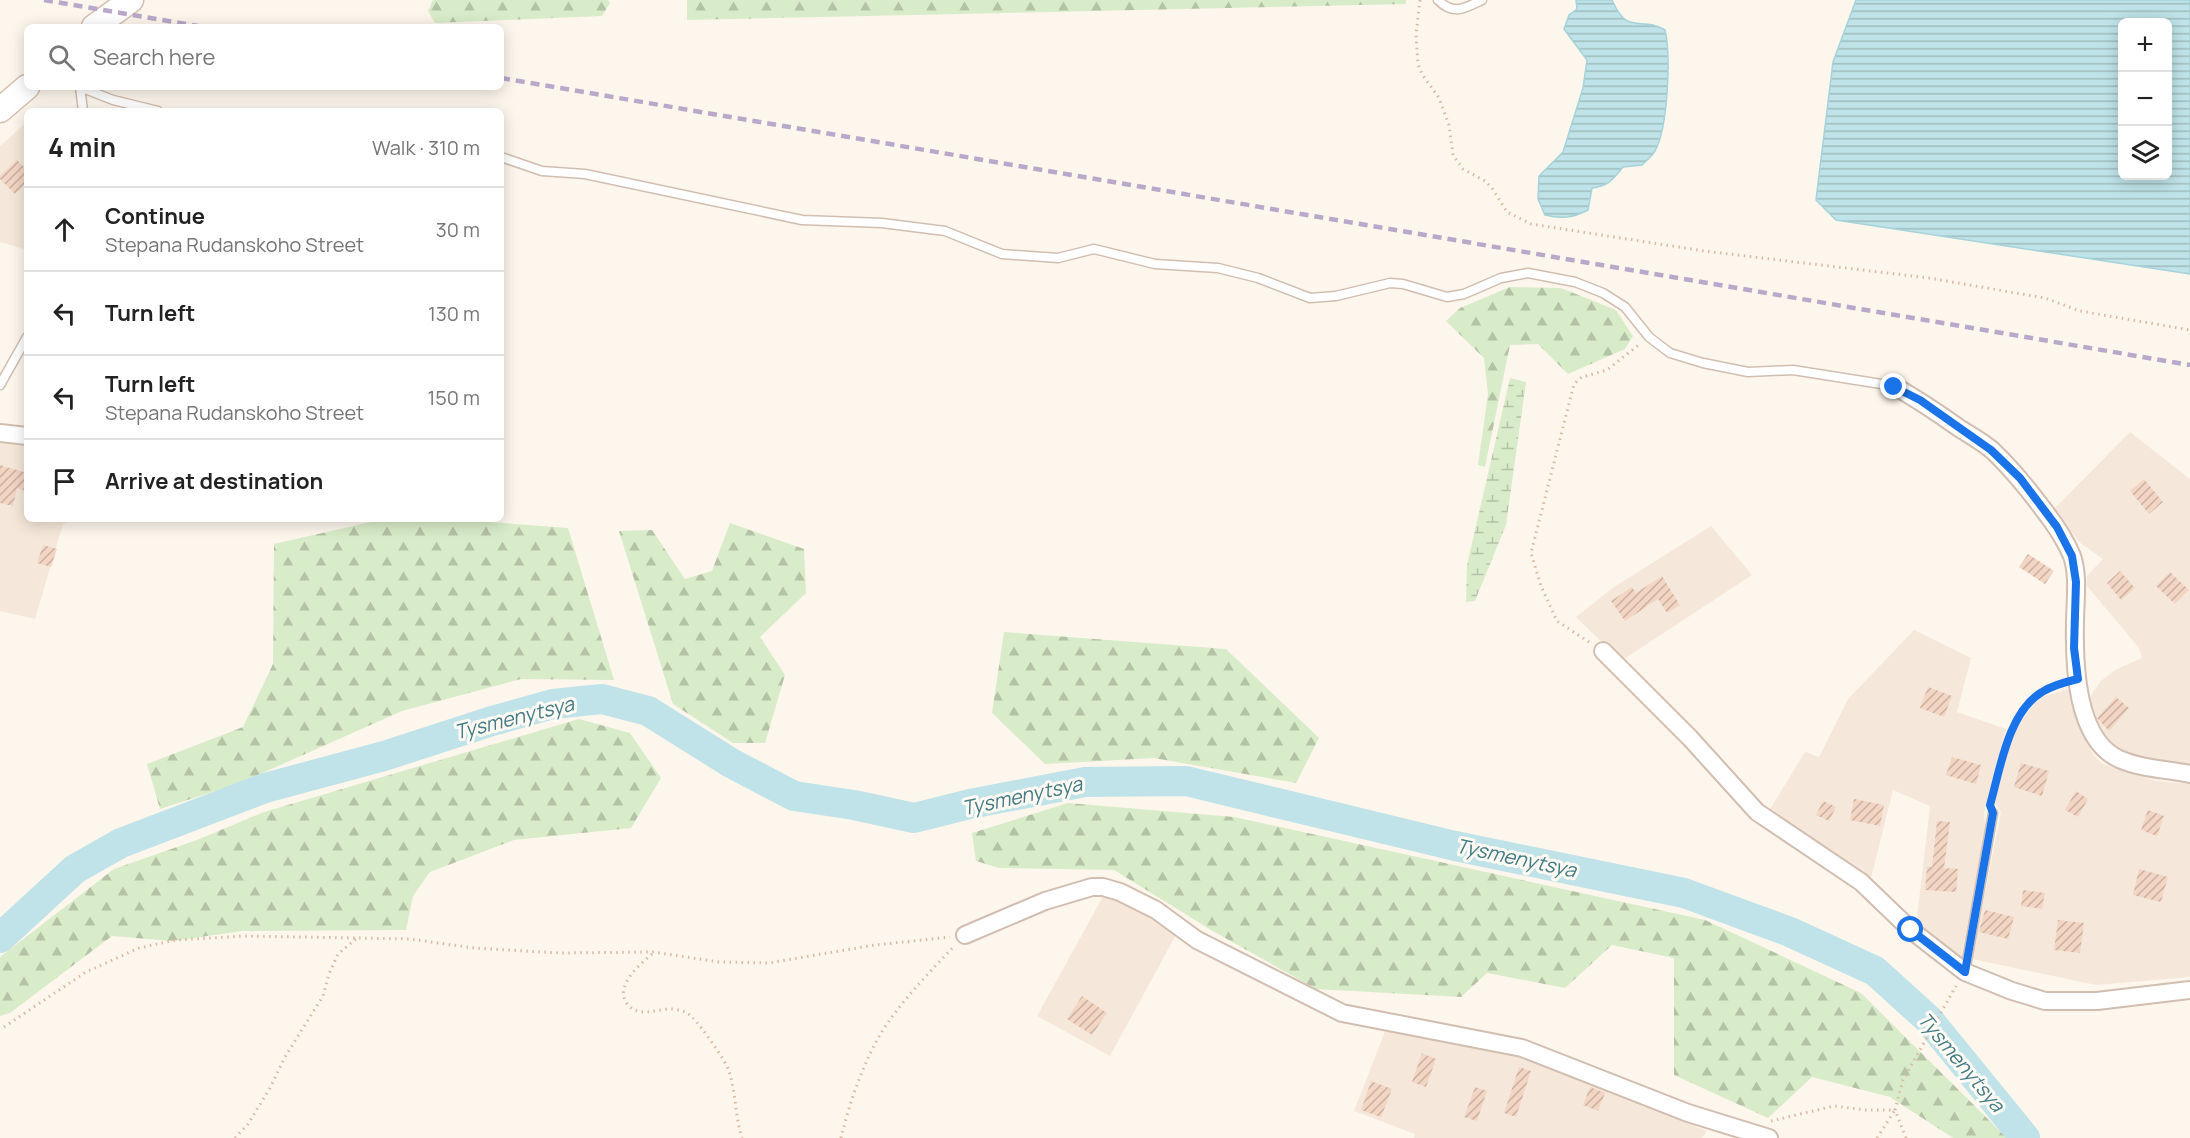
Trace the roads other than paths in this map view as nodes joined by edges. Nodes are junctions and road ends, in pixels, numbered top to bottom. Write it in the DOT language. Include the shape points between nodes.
graph roads {
  1 [pos="131,0"];
  2 [pos="1438,0"];
  3 [pos="1482,0"];
  4 [pos="98,24"];
  5 [pos="24,90"];
  6 [pos="80,90"];
  7 [pos="88,90"];
  8 [pos="83,108"];
  9 [pos="146,108"];
  10 [pos="0,110"];
  11 [pos="504,158"];
  12 [pos="24,342"];
  13 [pos="0,385"];
  14 [pos="1894,387"];
  15 [pos="0,433"];
  16 [pos="24,436"];
  17 [pos="1603,651"];
  18 [pos="2190,774"];
  19 [pos="1993,813"];
  20 [pos="964,935"];
  21 [pos="1965,972"];
  22 [pos="2190,990"];
  23 [pos="1769,1138"];
  1 -- 4 [label="main road"];
  2 -- 3 [label="lane" via="1445,7 1459,10"];
  5 -- 10 [label="main road"];
  6 -- 8 [label="lane"];
  7 -- 9 [label="lane"];
  11 -- 14 [label="lane" via="542,171 585,174 802,220 882,223 945,231 1002,254 1058,258 1094,249 1155,264 1218,268 1310,298 1390,283 1447,297 1528,273 1575,282 1603,293 1625,307 1649,337 1670,353 1748,372 1793,370"];
  12 -- 13 [label="lane"];
  14 -- 18 [label="street" via="1920,400 1991,450 2020,478 2057,527 2072,556 2076,582 2074,648 2078,679 2089,727 2105,750 2144,768"];
  15 -- 16 [label="street"];
  17 -- 21 [label="street" via="1757,812 1861,882 1911,930"];
  19 -- 21 [label="lane"];
  20 -- 23 [label="street" via="1045,901 1092,886 1103,887 1156,910 1197,940 1342,1013 1522,1047 1688,1113"];
  21 -- 22 [label="street" via="2045,1001 2097,1001"];
}
